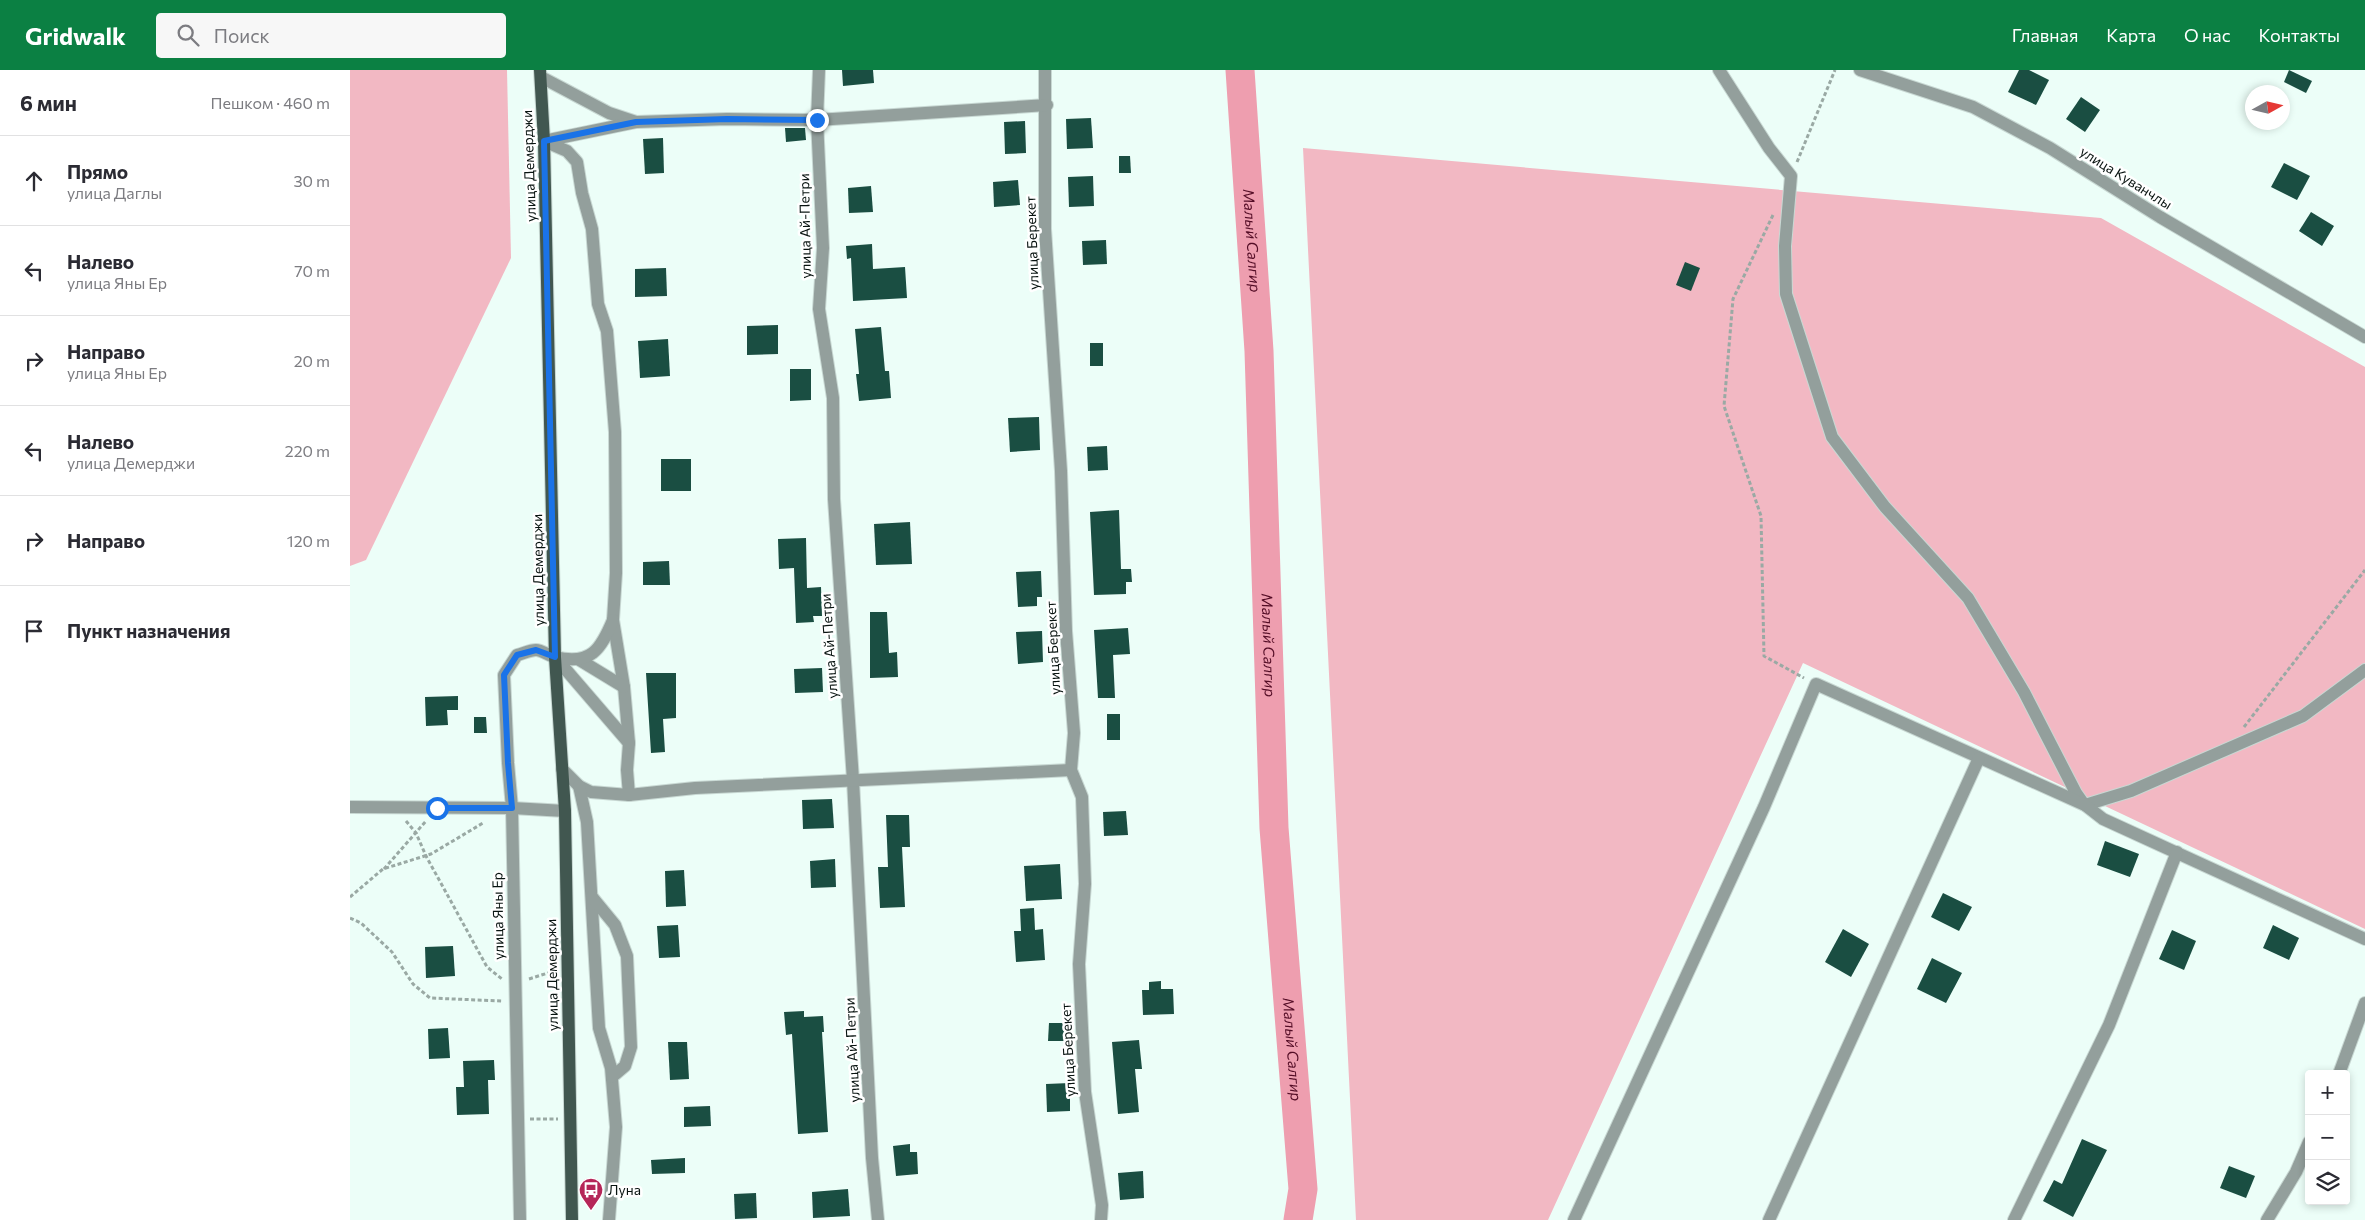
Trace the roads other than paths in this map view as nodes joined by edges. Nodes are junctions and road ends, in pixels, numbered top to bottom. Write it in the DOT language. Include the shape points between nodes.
graph roads {
  1 [pos="819,70"];
  2 [pos="1045,70"];
  3 [pos="1719,70"];
  4 [pos="1860,70"];
  5 [pos="541,74"];
  6 [pos="1047,105"];
  7 [pos="817,120"];
  8 [pos="636,122"];
  9 [pos="544,141"];
  10 [pos="2365,337"];
  11 [pos="613,620"];
  12 [pos="555,657"];
  13 [pos="578,659"];
  14 [pos="2365,670"];
  15 [pos="624,686"];
  16 [pos="629,743"];
  17 [pos="1979,758"];
  18 [pos="562,769"];
  19 [pos="1071,770"];
  20 [pos="853,780"];
  21 [pos="579,786"];
  22 [pos="630,795"];
  23 [pos="2085,805"];
  24 [pos="350,807"];
  25 [pos="512,808"];
  26 [pos="564,811"];
  27 [pos="2177,852"];
  28 [pos="592,897"];
  29 [pos="2365,939"];
  30 [pos="2365,1003"];
  31 [pos="2340,1070"];
  32 [pos="612,1077"];
  33 [pos="2305,1151"];
  34 [pos="520,1220"];
  35 [pos="572,1220"];
  36 [pos="608,1220"];
  37 [pos="878,1220"];
  38 [pos="1101,1220"];
  39 [pos="1574,1220"];
  40 [pos="1769,1220"];
  41 [pos="2014,1220"];
  42 [pos="2267,1220"];
  1 -- 7 [label="street, улица Ай-Петри"];
  2 -- 6 [label="street, улица Берекет"];
  3 -- 23 [label="street" via="1791,176 1784,246 1786,294 1832,437 1885,507 1968,598"];
  4 -- 10 [label="street, улица Куванчлы" via="1973,107 2050,148 2160,217"];
  5 -- 8 [label="street" via="608,113"];
  5 -- 9 [label="main road, улица Демерджи"];
  6 -- 7 [label="street"];
  6 -- 19 [label="street, улица Берекет" via="1045,229 1074,733"];
  7 -- 8 [label="street"];
  7 -- 20 [label="street, улица Ай-Петри" via="823,248 819,309 833,398 834,499"];
  8 -- 9 [label="street"];
  9 -- 11 [label="street" via="567,151 577,162 592,229 598,304 607,331 615,432"];
  9 -- 12 [label="main road, улица Демерджи"];
  11 -- 13 [label="street" via="604,644 596,652"];
  11 -- 15 [label="street"];
  12 -- 13 [label="street, улица Яны Ер"];
  12 -- 16 [label="street"];
  12 -- 18 [label="main road, улица Демерджи"];
  12 -- 25 [label="street, улица Яны Ер" via="536,650 517,655 504,675"];
  13 -- 15 [label="street"];
  14 -- 23 [label="street" via="2303,716 2131,791"];
  15 -- 16 [label="street"];
  16 -- 22 [label="street" via="627,770"];
  17 -- 23 [label="street"];
  17 -- 39 [label="street" via="1816,684 1764,807"];
  17 -- 40 [label="street"];
  18 -- 21 [label="street"];
  18 -- 26 [label="main road, улица Демерджи"];
  19 -- 20 [label="street"];
  19 -- 38 [label="street, улица Берекет" via="1082,797 1085,884 1079,964 1085,1092 1102,1205"];
  20 -- 22 [label="street" via="695,788"];
  20 -- 37 [label="street, улица Ай-Петри"];
  21 -- 22 [label="street" via="590,792"];
  21 -- 28 [label="street" via="587,822"];
  23 -- 27 [label="street" via="2103,819"];
  24 -- 25 [label="street"];
  25 -- 26 [label="street"];
  25 -- 34 [label="street, улица Яны Ер"];
  26 -- 35 [label="main road, улица Демерджи"];
  27 -- 29 [label="street"];
  27 -- 41 [label="street" via="2109,1025"];
  28 -- 32 [label="street" via="600,1028"];
  28 -- 32 [label="street" via="615,925 627,956 630,1047 625,1066"];
  30 -- 31 [label="street"];
  32 -- 36 [label="street" via="616,1127"];
  33 -- 42 [label="street"];
}
